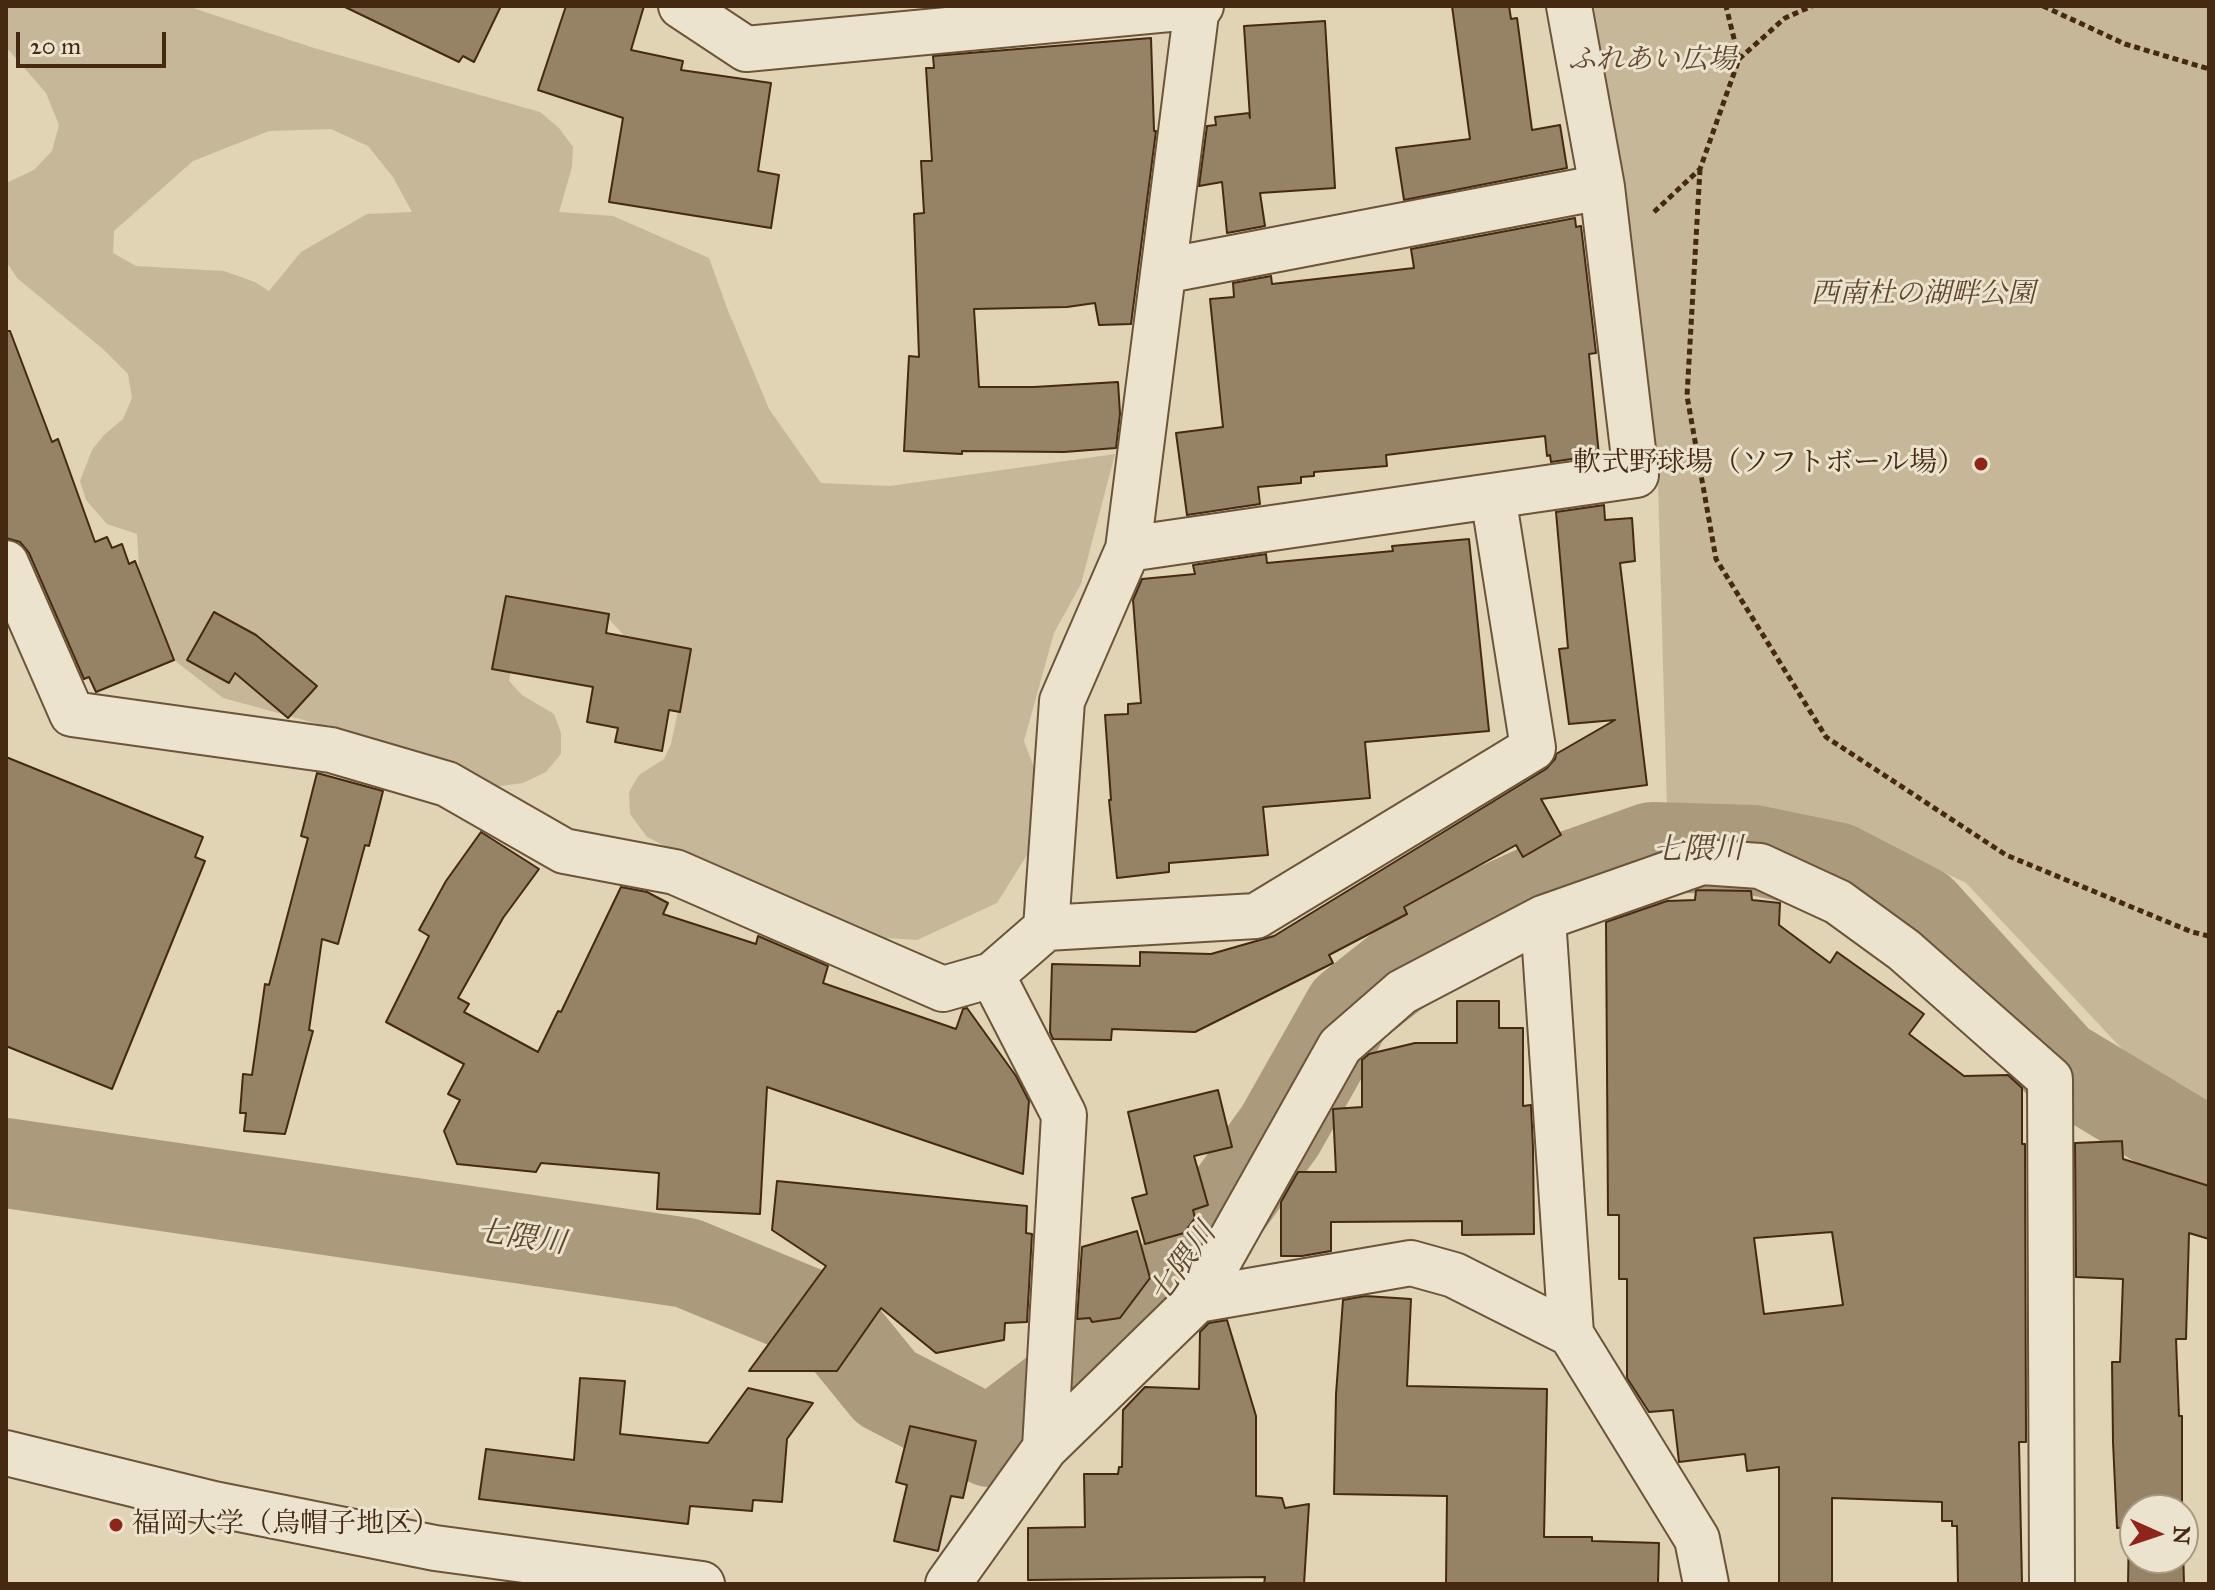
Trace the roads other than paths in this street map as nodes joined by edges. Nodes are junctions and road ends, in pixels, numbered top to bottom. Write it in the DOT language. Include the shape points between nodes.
graph roads {
  1 [pos="681,6"];
  2 [pos="1569,6"];
  3 [pos="1199,7"];
  4 [pos="1602,187"];
  5 [pos="1164,271"];
  6 [pos="1493,496"];
  7 [pos="1128,549"];
  8 [pos="6,563"];
  9 [pos="1543,918"];
  10 [pos="1046,928"];
  11 [pos="992,975"];
  12 [pos="1197,1300"];
  13 [pos="1571,1334"];
  14 [pos="1045,1448"];
  15 [pos="6,1453"];
  16 [pos="702,1584"];
  17 [pos="948,1584"];
  18 [pos="1706,1584"];
  19 [pos="2052,1584"];
  1 -- 3 [label="street" via="746,49"];
  2 -- 4 [label="street"];
  3 -- 5 [label="street"];
  4 -- 5 [label="street"];
  4 -- 6 [label="street" via="1636,475"];
  5 -- 7 [label="street"];
  6 -- 7 [label="street"];
  6 -- 10 [label="street" via="1533,748 1256,916"];
  7 -- 10 [label="street" via="1062,701"];
  8 -- 11 [label="street" via="72,714 331,750 447,784 564,851 675,872 943,989"];
  9 -- 12 [label="street" via="1402,992 1340,1046"];
  9 -- 13 [label="street"];
  9 -- 19 [label="street" via="1702,862 1760,866 1838,902 1904,950 2050,1079"];
  10 -- 11 [label="street"];
  11 -- 14 [label="street" via="1064,1115"];
  12 -- 13 [label="street" via="1411,1263 1454,1275"];
  12 -- 14 [label="street"];
  13 -- 18 [label="street" via="1697,1539"];
  14 -- 17 [label="street"];
  15 -- 16 [label="street" via="214,1504 435,1548"];
}
